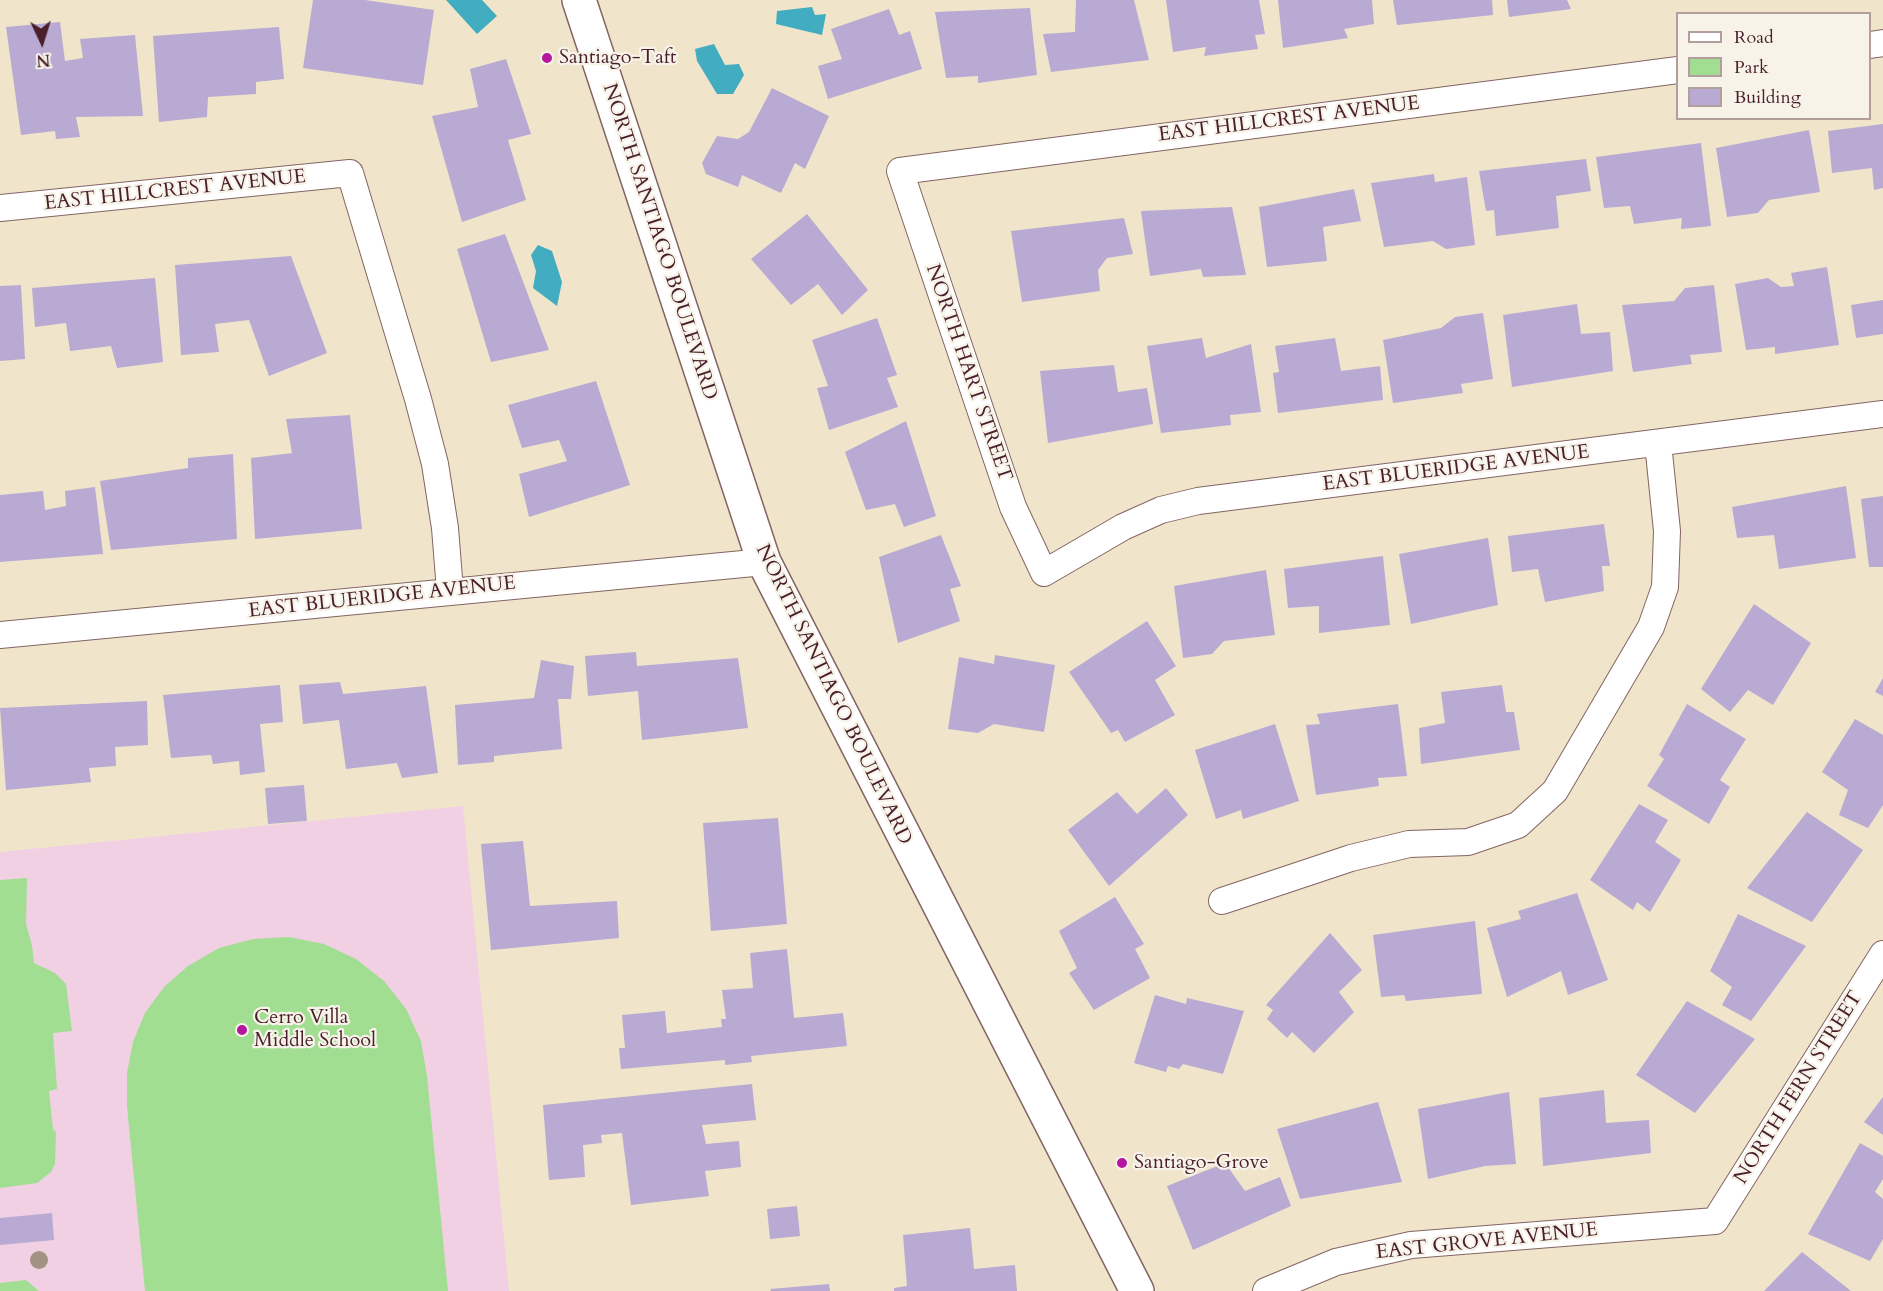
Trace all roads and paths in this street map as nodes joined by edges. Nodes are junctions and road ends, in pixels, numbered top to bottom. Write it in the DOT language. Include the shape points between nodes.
graph roads {
  1 [pos="579,0"];
  2 [pos="1676,70"];
  3 [pos="900,171"];
  4 [pos="0,208"];
  5 [pos="1883,414"];
  6 [pos="1658,443"];
  7 [pos="764,562"];
  8 [pos="1044,573"];
  9 [pos="450,591"];
  10 [pos="0,635"];
  11 [pos="1222,901"];
  12 [pos="1883,954"];
  13 [pos="1715,1221"];
  14 [pos="1137,1291"];
  15 [pos="1266,1291"];
  1 -- 7 [label="main road, NORTH SANTIAGO BOULEVARD"];
  2 -- 3 [label="street, EAST HILLCREST AVENUE"];
  3 -- 8 [label="street, NORTH HART STREET" via="1013,507"];
  4 -- 9 [label="street, EAST HILLCREST AVENUE" via="350,174 435,464"];
  5 -- 6 [label="street, EAST BLUERIDGE AVENUE"];
  6 -- 8 [label="street, EAST BLUERIDGE AVENUE" via="1198,501 1161,510 1123,527"];
  6 -- 11 [label="street" via="1667,531 1665,587 1651,627 1555,791 1518,825 1468,842 1409,844 1351,858"];
  7 -- 9 [label="street, EAST BLUERIDGE AVENUE"];
  7 -- 14 [label="main road, NORTH SANTIAGO BOULEVARD"];
  9 -- 10 [label="street, EAST BLUERIDGE AVENUE"];
  12 -- 13 [label="street, NORTH FERN STREET"];
  13 -- 15 [label="street, EAST GROVE AVENUE" via="1411,1245 1336,1262"];
}
